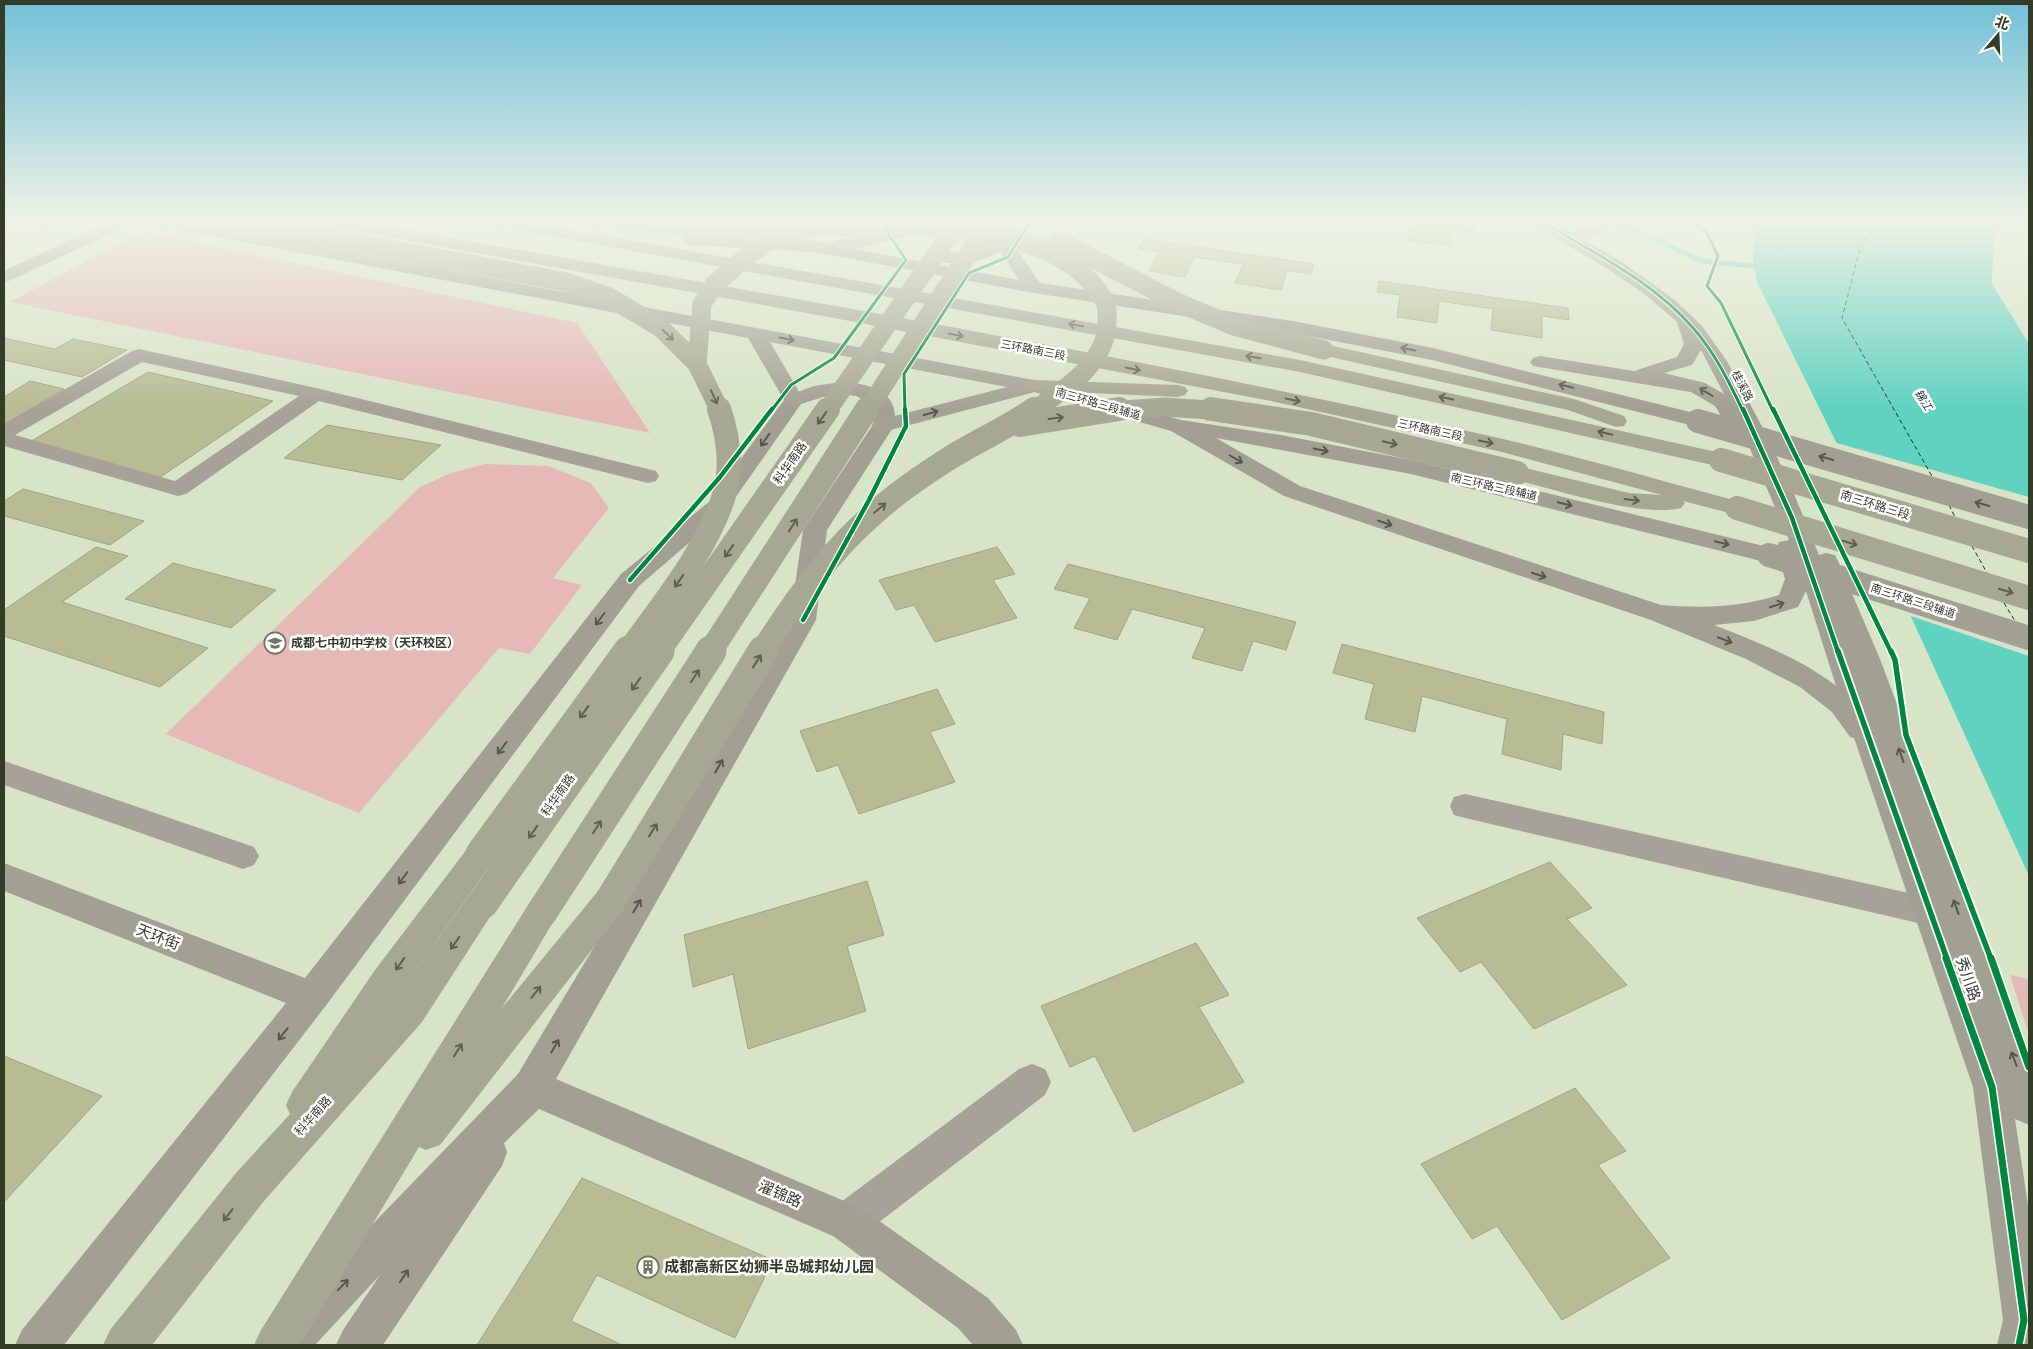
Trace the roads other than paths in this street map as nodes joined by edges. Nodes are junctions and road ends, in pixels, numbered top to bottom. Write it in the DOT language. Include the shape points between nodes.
graph roads {
  1 [pos="480,283"];
  2 [pos="569,283"];
  3 [pos="673,283"];
  4 [pos="717,283"];
  5 [pos="840,283"];
  6 [pos="916,283"];
  7 [pos="961,283"];
  8 [pos="1007,283"];
  9 [pos="1031,283"];
  10 [pos="1093,283"];
  11 [pos="1140,283"];
  12 [pos="1644,283"];
  13 [pos="1664,283"];
  14 [pos="1034,288"];
  15 [pos="1144,303"];
  16 [pos="1686,320"];
  17 [pos="754,332"];
  18 [pos="697,364"];
  19 [pos="1622,376"];
  20 [pos="1034,386"];
  21 [pos="316,394"];
  22 [pos="1271,395"];
  23 [pos="794,400"];
  24 [pos="884,426"];
  25 [pos="1008,426"];
  26 [pos="1179,426"];
  27 [pos="4,433"];
  28 [pos="4,439"];
  29 [pos="1721,460"];
  30 [pos="648,476"];
  31 [pos="1737,508"];
  32 [pos="2029,517"];
  33 [pos="2029,551"];
  34 [pos="1837,586"];
  35 [pos="2029,598"];
  36 [pos="1660,614"];
  37 [pos="1832,634"];
  38 [pos="2029,638"];
  39 [pos="1874,748"];
  40 [pos="4,774"];
  41 [pos="1465,806"];
  42 [pos="243,856"];
  43 [pos="4,877"];
  44 [pos="1931,912"];
  45 [pos="312,997"];
  46 [pos="1032,1082"];
  47 [pos="531,1087"];
  48 [pos="2029,1106"];
  49 [pos="250,1187"];
  50 [pos="353,1222"];
  51 [pos="847,1222"];
  52 [pos="37,1345"];
  53 [pos="125,1345"];
  54 [pos="276,1345"];
  55 [pos="285,1345"];
  56 [pos="358,1345"];
  57 [pos="1002,1345"];
  58 [pos="2019,1345"];
  1 -- 17 [label="main road, 南三环路三段辅道"];
  2 -- 18 [label="highway, one-way, bridge" via="610,297 661,328"];
  3 -- 22 [label="highway, 三环路南三段, one-way"];
  4 -- 18 [label="highway, bridge" via="702,304"];
  29 -- 5 [label="highway, one-way" via="1300,366"];
  6 -- 49 [label="highway, 科华南路, one-way, bridge" via="409,1010"];
  50 -- 7 [label="highway, one-way, bridge" via="542,912"];
  8 -- 14 [label="main road"];
  9 -- 14 [label="main road"];
  10 -- 25 [label="highway, bridge" via="1107,306 1107,333 1097,356 1069,386"];
  11 -- 29 [label="highway, bridge" via="1234,326 1324,350 1574,406"];
  12 -- 16 [label="main road, 桂溪路"];
  13 -- 34 [label="main road, 桂溪路" via="1699,311 1719,336 1789,476"];
  14 -- 15 [label="main road"];
  15 -- 19 [label="main road" via="1283,309"];
  32 -- 15 [label="main road, one-way, bridge" via="1698,421 1433,354"];
  16 -- 19 [label="main road" via="1694,344 1684,361 1652,372"];
  16 -- 37 [label="main road, 桂溪路" via="1710,346 1785,496 1818,585"];
  17 -- 20 [label="main road, 南三环路三段辅道, one-way"];
  17 -- 23 [label="main road"];
  18 -- 49 [label="highway, one-way, bridge" via="715,397 726,429 729,460 725,492 707,534 683,576 387,982"];
  36 -- 19 [label="main road, one-way" via="1709,617 1754,612 1789,601 1798,579 1754,453 1723,402 1698,387 1668,380"];
  20 -- 22 [label="highway"];
  24 -- 20 [label="main road, one-way"];
  20 -- 26 [label="main road, 南三环路三段辅道"];
  21 -- 27 [label="street" via="139,355"];
  21 -- 28 [label="street" via="178,489"];
  21 -- 30 [label="street"];
  22 -- 31 [label="highway, 三环路南三段, one-way" via="1505,446"];
  23 -- 24 [label="main road" via="834,388 856,390 874,396 884,405 887,416"];
  23 -- 45 [label="main road, one-way" via="718,506 630,580"];
  47 -- 24 [label="main road, one-way" via="803,620 815,530"];
  25 -- 31 [label="highway, one-way, bridge" via="1146,407 1185,407 1288,420 1629,500"];
  50 -- 25 [label="highway, one-way, bridge" via="610,901 782,620 836,552 869,517 898,494 946,460"];
  26 -- 36 [label="main road, one-way" via="1292,491"];
  26 -- 38 [label="main road, 南三环路三段辅道, one-way, bridge" via="1411,467 1769,555"];
  29 -- 33 [label="highway, 南三环路三段, bridge"];
  31 -- 35 [label="highway, one-way, bridge"];
  48 -- 34 [label="main road, 秀川路, one-way"];
  36 -- 39 [label="main road, one-way" via="1756,652 1810,680 1842,705"];
  37 -- 39 [label="main road, 秀川路"];
  39 -- 44 [label="main road, 秀川路"];
  40 -- 42 [label="street"];
  41 -- 44 [label="street"];
  43 -- 45 [label="main road, 天环街"];
  44 -- 58 [label="main road, 秀川路" via="1992,1087 2024,1320"];
  45 -- 52 [label="main road, one-way"];
  46 -- 51 [label="street"];
  47 -- 51 [label="main road, 濯锦路"];
  55 -- 47 [label="main road, one-way"];
  56 -- 47 [label="main road, one-way"];
  49 -- 53 [label="highway, 科华南路, one-way"];
  50 -- 54 [label="highway"];
  51 -- 57 [label="main road, 濯锦路" via="973,1313"];
}
